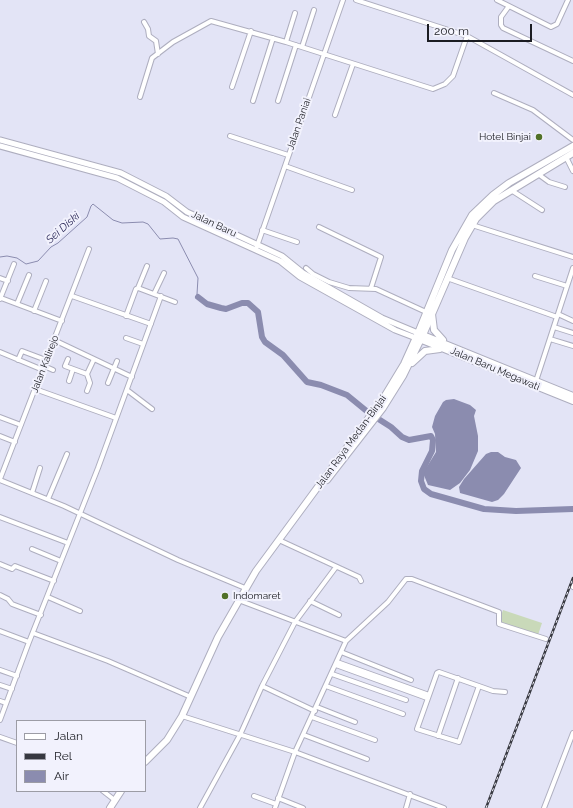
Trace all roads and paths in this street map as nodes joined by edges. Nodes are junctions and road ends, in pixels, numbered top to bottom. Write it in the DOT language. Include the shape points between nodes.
graph roads {
  1 [pos="343,0"];
  2 [pos="356,0"];
  3 [pos="497,0"];
  4 [pos="568,0"];
  5 [pos="508,6"];
  6 [pos="314,10"];
  7 [pos="295,13"];
  8 [pos="144,22"];
  9 [pos="251,31"];
  10 [pos="467,36"];
  11 [pos="273,38"];
  12 [pos="286,42"];
  13 [pos="296,45"];
  14 [pos="302,47"];
  15 [pos="158,54"];
  16 [pos="323,54"];
  17 [pos="573,61"];
  18 [pos="354,64"];
  19 [pos="232,87"];
  20 [pos="494,93"];
  21 [pos="573,95"];
  22 [pos="140,98"];
  23 [pos="278,100"];
  24 [pos="252,101"];
  25 [pos="335,115"];
  26 [pos="230,136"];
  27 [pos="0,140"];
  28 [pos="573,140"];
  29 [pos="0,146"];
  30 [pos="573,146"];
  31 [pos="573,153"];
  32 [pos="288,155"];
  33 [pos="566,157"];
  34 [pos="284,166"];
  35 [pos="573,171"];
  36 [pos="537,174"];
  37 [pos="565,187"];
  38 [pos="352,190"];
  39 [pos="512,190"];
  40 [pos="542,210"];
  41 [pos="472,225"];
  42 [pos="319,227"];
  43 [pos="262,230"];
  44 [pos="297,242"];
  45 [pos="256,247"];
  46 [pos="89,249"];
  47 [pos="573,257"];
  48 [pos="14,264"];
  49 [pos="146,266"];
  50 [pos="306,268"];
  51 [pos="573,268"];
  52 [pos="164,272"];
  53 [pos="29,275"];
  54 [pos="535,276"];
  55 [pos="0,278"];
  56 [pos="447,278"];
  57 [pos="8,281"];
  58 [pos="46,281"];
  59 [pos="321,282"];
  60 [pos="567,286"];
  61 [pos="138,288"];
  62 [pos="371,288"];
  63 [pos="154,294"];
  64 [pos="72,296"];
  65 [pos="161,296"];
  66 [pos="0,299"];
  67 [pos="175,302"];
  68 [pos="17,304"];
  69 [pos="34,311"];
  70 [pos="429,313"];
  71 [pos="126,316"];
  72 [pos="558,316"];
  73 [pos="62,321"];
  74 [pos="573,321"];
  75 [pos="151,324"];
  76 [pos="554,327"];
  77 [pos="573,333"];
  78 [pos="419,336"];
  79 [pos="126,338"];
  80 [pos="550,339"];
  81 [pos="54,340"];
  82 [pos="143,344"];
  83 [pos="573,346"];
  84 [pos="447,347"];
  85 [pos="0,352"];
  86 [pos="94,358"];
  87 [pos="68,359"];
  88 [pos="18,360"];
  89 [pos="46,360"];
  90 [pos="117,361"];
  91 [pos="407,367"];
  92 [pos="43,368"];
  93 [pos="114,368"];
  94 [pos="73,369"];
  95 [pos="53,370"];
  96 [pos="87,374"];
  97 [pos="132,376"];
  98 [pos="69,381"];
  99 [pos="108,383"];
  100 [pos="538,384"];
  101 [pos="35,388"];
  102 [pos="127,390"];
  103 [pos="87,391"];
  104 [pos="573,396"];
  105 [pos="573,401"];
  106 [pos="380,406"];
  107 [pos="152,409"];
  108 [pos="0,417"];
  109 [pos="116,418"];
  110 [pos="21,425"];
  111 [pos="363,431"];
  112 [pos="0,436"];
  113 [pos="15,442"];
  114 [pos="67,454"];
  115 [pos="40,468"];
  116 [pos="0,480"];
  117 [pos="32,493"];
  118 [pos="48,499"];
  119 [pos="80,514"];
  120 [pos="0,517"];
  121 [pos="281,541"];
  122 [pos="68,543"];
  123 [pos="32,549"];
  124 [pos="60,561"];
  125 [pos="0,564"];
  126 [pos="336,567"];
  127 [pos="54,581"];
  128 [pos="362,581"];
  129 [pos="245,588"];
  130 [pos="0,595"];
  131 [pos="48,597"];
  132 [pos="241,601"];
  133 [pos="310,601"];
  134 [pos="236,606"];
  135 [pos="80,611"];
  136 [pos="40,615"];
  137 [pos="339,615"];
  138 [pos="295,622"];
  139 [pos="0,631"];
  140 [pos="33,633"];
  141 [pos="546,638"];
  142 [pos="346,641"];
  143 [pos="29,642"];
  144 [pos="342,652"];
  145 [pos="336,663"];
  146 [pos="0,670"];
  147 [pos="332,674"];
  148 [pos="17,676"];
  149 [pos="458,678"];
  150 [pos="411,680"];
  151 [pos="0,685"];
  152 [pos="262,686"];
  153 [pos="326,686"];
  154 [pos="479,686"];
  155 [pos="12,689"];
  156 [pos="505,692"];
  157 [pos="192,696"];
  158 [pos="428,696"];
  159 [pos="406,700"];
  160 [pos="0,701"];
  161 [pos="6,703"];
  162 [pos="316,709"];
  163 [pos="403,714"];
  164 [pos="183,717"];
  165 [pos="312,717"];
  166 [pos="0,720"];
  167 [pos="355,722"];
  168 [pos="573,733"];
  169 [pos="240,734"];
  170 [pos="304,735"];
  171 [pos="438,736"];
  172 [pos="0,738"];
  173 [pos="375,740"];
  174 [pos="16,743"];
  175 [pos="295,752"];
  176 [pos="367,759"];
  177 [pos="146,761"];
  178 [pos="146,765"];
  179 [pos="104,792"];
  180 [pos="116,792"];
  181 [pos="120,792"];
  182 [pos="410,794"];
  183 [pos="254,796"];
  184 [pos="112,798"];
  185 [pos="278,798"];
  186 [pos="275,806"];
  187 [pos="106,808"];
  188 [pos="110,808"];
  189 [pos="200,808"];
  190 [pos="303,808"];
  191 [pos="406,808"];
  192 [pos="444,808"];
  193 [pos="544,808"];
  1 -- 16 [label="street, Jalan Paniai"];
  2 -- 10 [label="street"];
  3 -- 5 [label="street"];
  4 -- 5 [label="street" via="554,26 551,27"];
  5 -- 17 [label="street" via="501,17 501,25 504,28"];
  6 -- 14 [label="street"];
  7 -- 12 [label="street"];
  8 -- 15 [label="street" via="149,36 156,41"];
  9 -- 11 [label="street"];
  9 -- 15 [label="street" via="211,21"];
  9 -- 19 [label="street"];
  10 -- 18 [label="street" via="453,76 438,88 430,89"];
  10 -- 21 [label="street"];
  11 -- 12 [label="street"];
  11 -- 24 [label="street"];
  12 -- 13 [label="street"];
  13 -- 14 [label="street"];
  13 -- 23 [label="street"];
  14 -- 16 [label="street"];
  15 -- 22 [label="street" via="150,61"];
  16 -- 18 [label="street"];
  16 -- 32 [label="street, Jalan Paniai"];
  18 -- 25 [label="street"];
  20 -- 28 [label="street" via="533,110"];
  26 -- 32 [label="street"];
  27 -- 45 [label="street, Jalan Baru" via="121,173 166,196 187,212"];
  29 -- 45 [label="street, Jalan Baru" via="118,178 164,202 183,217"];
  30 -- 70 [label="main road, Jalan Raya Medan-Binjai" via="509,182 472,215 452,250"];
  31 -- 33 [label="main road, Jalan Raya Medan-Binjai"];
  32 -- 34 [label="street, Jalan Paniai"];
  33 -- 35 [label="street"];
  33 -- 36 [label="main road, Jalan Raya Medan-Binjai"];
  34 -- 38 [label="street"];
  34 -- 43 [label="street, Jalan Paniai"];
  36 -- 37 [label="street" via="549,182"];
  36 -- 39 [label="main road, Jalan Raya Medan-Binjai"];
  39 -- 40 [label="street"];
  39 -- 41 [label="main road, Jalan Raya Medan-Binjai" via="494,201"];
  41 -- 47 [label="street"];
  41 -- 56 [label="main road, Jalan Raya Medan-Binjai"];
  42 -- 62 [label="street" via="381,257"];
  43 -- 44 [label="street"];
  43 -- 45 [label="street, Jalan Paniai"];
  45 -- 59 [label="street, Jalan Baru" via="300,277"];
  46 -- 64 [label="street, Jalan Kalirejo"];
  48 -- 57 [label="street"];
  49 -- 61 [label="street"];
  50 -- 59 [label="street"];
  51 -- 60 [label="street"];
  52 -- 63 [label="street"];
  53 -- 68 [label="street"];
  54 -- 60 [label="street"];
  55 -- 57 [label="street"];
  56 -- 70 [label="main road, Jalan Raya Medan-Binjai"];
  56 -- 72 [label="street"];
  57 -- 66 [label="street"];
  58 -- 69 [label="street"];
  59 -- 62 [label="street" via="349,288"];
  59 -- 78 [label="street, Jalan Baru" via="395,330"];
  60 -- 72 [label="street"];
  61 -- 63 [label="street"];
  61 -- 71 [label="street"];
  62 -- 70 [label="street"];
  63 -- 65 [label="street"];
  64 -- 71 [label="street"];
  64 -- 73 [label="street, Jalan Kalirejo"];
  65 -- 67 [label="street"];
  65 -- 75 [label="street"];
  66 -- 68 [label="street"];
  68 -- 69 [label="street"];
  69 -- 73 [label="street"];
  70 -- 78 [label="main road, Jalan Raya Medan-Binjai"];
  70 -- 84 [label="main road" via="435,333"];
  71 -- 75 [label="street"];
  72 -- 74 [label="street"];
  72 -- 76 [label="street"];
  73 -- 81 [label="street, Jalan Kalirejo"];
  75 -- 82 [label="street"];
  76 -- 77 [label="street"];
  76 -- 80 [label="street"];
  78 -- 84 [label="main road, Jalan Baru Megawati"];
  78 -- 91 [label="main road, Jalan Raya Medan-Binjai"];
  78 -- 106 [label="main road, Jalan Raya Medan-Binjai"];
  79 -- 82 [label="street"];
  80 -- 83 [label="street"];
  80 -- 100 [label="street"];
  81 -- 86 [label="street"];
  81 -- 89 [label="street, Jalan Kalirejo"];
  82 -- 97 [label="street"];
  84 -- 91 [label="main road" via="425,351"];
  84 -- 100 [label="main road, Jalan Baru Megawati"];
  85 -- 88 [label="street"];
  86 -- 93 [label="street"];
  86 -- 96 [label="street"];
  87 -- 94 [label="street" via="65,366"];
  88 -- 89 [label="street" via="22,351"];
  88 -- 92 [label="street"];
  89 -- 92 [label="street, Jalan Kalirejo"];
  90 -- 93 [label="street"];
  91 -- 106 [label="main road, Jalan Raya Medan-Binjai"];
  92 -- 95 [label="street"];
  92 -- 101 [label="street, Jalan Kalirejo"];
  93 -- 97 [label="street"];
  93 -- 99 [label="street"];
  94 -- 96 [label="street"];
  94 -- 98 [label="street"];
  96 -- 103 [label="street" via="90,382"];
  97 -- 102 [label="street"];
  100 -- 104 [label="main road, Jalan Baru Megawati"];
  100 -- 105 [label="main road, Jalan Baru Megawati"];
  101 -- 109 [label="street"];
  101 -- 110 [label="street, Jalan Kalirejo"];
  102 -- 107 [label="street"];
  102 -- 109 [label="street"];
  106 -- 111 [label="main road, Jalan Raya Medan-Binjai"];
  108 -- 110 [label="street"];
  109 -- 119 [label="street"];
  110 -- 113 [label="street, Jalan Kalirejo"];
  111 -- 121 [label="main road, Jalan Raya Medan-Binjai"];
  111 -- 129 [label="main road, Jalan Raya Medan-Binjai" via="266,556"];
  112 -- 113 [label="street"];
  113 -- 116 [label="street, Jalan Kalirejo"];
  114 -- 118 [label="street"];
  115 -- 117 [label="street"];
  116 -- 117 [label="street"];
  117 -- 118 [label="street"];
  118 -- 119 [label="street"];
  119 -- 122 [label="street"];
  119 -- 129 [label="street"];
  120 -- 122 [label="street"];
  121 -- 126 [label="street"];
  121 -- 132 [label="main road, Jalan Raya Medan-Binjai"];
  122 -- 124 [label="street"];
  123 -- 124 [label="street"];
  124 -- 127 [label="street"];
  125 -- 127 [label="street" via="12,569 15,566"];
  126 -- 128 [label="street" via="359,577"];
  126 -- 133 [label="street"];
  127 -- 131 [label="street"];
  129 -- 134 [label="main road, Jalan Raya Medan-Binjai"];
  130 -- 136 [label="street" via="12,604"];
  131 -- 135 [label="street"];
  131 -- 136 [label="street"];
  132 -- 134 [label="main road, Jalan Raya Medan-Binjai"];
  132 -- 138 [label="street"];
  133 -- 137 [label="street"];
  133 -- 138 [label="street"];
  134 -- 157 [label="main road, Jalan Raya Medan-Binjai" via="206,662"];
  134 -- 164 [label="main road, Jalan Raya Medan-Binjai"];
  136 -- 140 [label="street"];
  138 -- 142 [label="street"];
  138 -- 152 [label="street"];
  139 -- 143 [label="street"];
  140 -- 143 [label="street"];
  140 -- 157 [label="street"];
  141 -- 142 [label="street" via="499,624 499,612 409,578 381,609"];
  142 -- 144 [label="street"];
  143 -- 148 [label="street"];
  144 -- 145 [label="street"];
  144 -- 150 [label="street"];
  145 -- 147 [label="street"];
  145 -- 158 [label="street"];
  146 -- 148 [label="street"];
  147 -- 153 [label="street"];
  147 -- 159 [label="street"];
  148 -- 155 [label="street"];
  149 -- 154 [label="street"];
  149 -- 158 [label="street" via="437,673"];
  149 -- 171 [label="street"];
  151 -- 155 [label="street"];
  152 -- 162 [label="street" via="294,703"];
  152 -- 169 [label="street"];
  153 -- 162 [label="street"];
  153 -- 163 [label="street"];
  154 -- 156 [label="street"];
  154 -- 171 [label="street" via="461,740 457,742"];
  155 -- 161 [label="street"];
  157 -- 164 [label="main road, Jalan Raya Medan-Binjai"];
  158 -- 171 [label="street" via="417,728"];
  160 -- 161 [label="street"];
  161 -- 166 [label="street"];
  162 -- 165 [label="street"];
  162 -- 167 [label="street"];
  164 -- 169 [label="street"];
  164 -- 177 [label="main road, Jalan Raya Medan-Binjai" via="167,740"];
  164 -- 178 [label="main road, Jalan Raya Medan-Binjai" via="169,742"];
  165 -- 170 [label="street"];
  165 -- 173 [label="street"];
  168 -- 193 [label="street"];
  169 -- 175 [label="street"];
  169 -- 189 [label="street"];
  170 -- 175 [label="street"];
  170 -- 176 [label="street"];
  172 -- 174 [label="street"];
  175 -- 182 [label="street"];
  175 -- 185 [label="street"];
  179 -- 184 [label="street"];
  180 -- 184 [label="main road"];
  181 -- 188 [label="main road"];
  182 -- 191 [label="street"];
  182 -- 192 [label="street"];
  183 -- 186 [label="street"];
  184 -- 187 [label="main road"];
  185 -- 186 [label="street"];
  185 -- 190 [label="street"];
}
